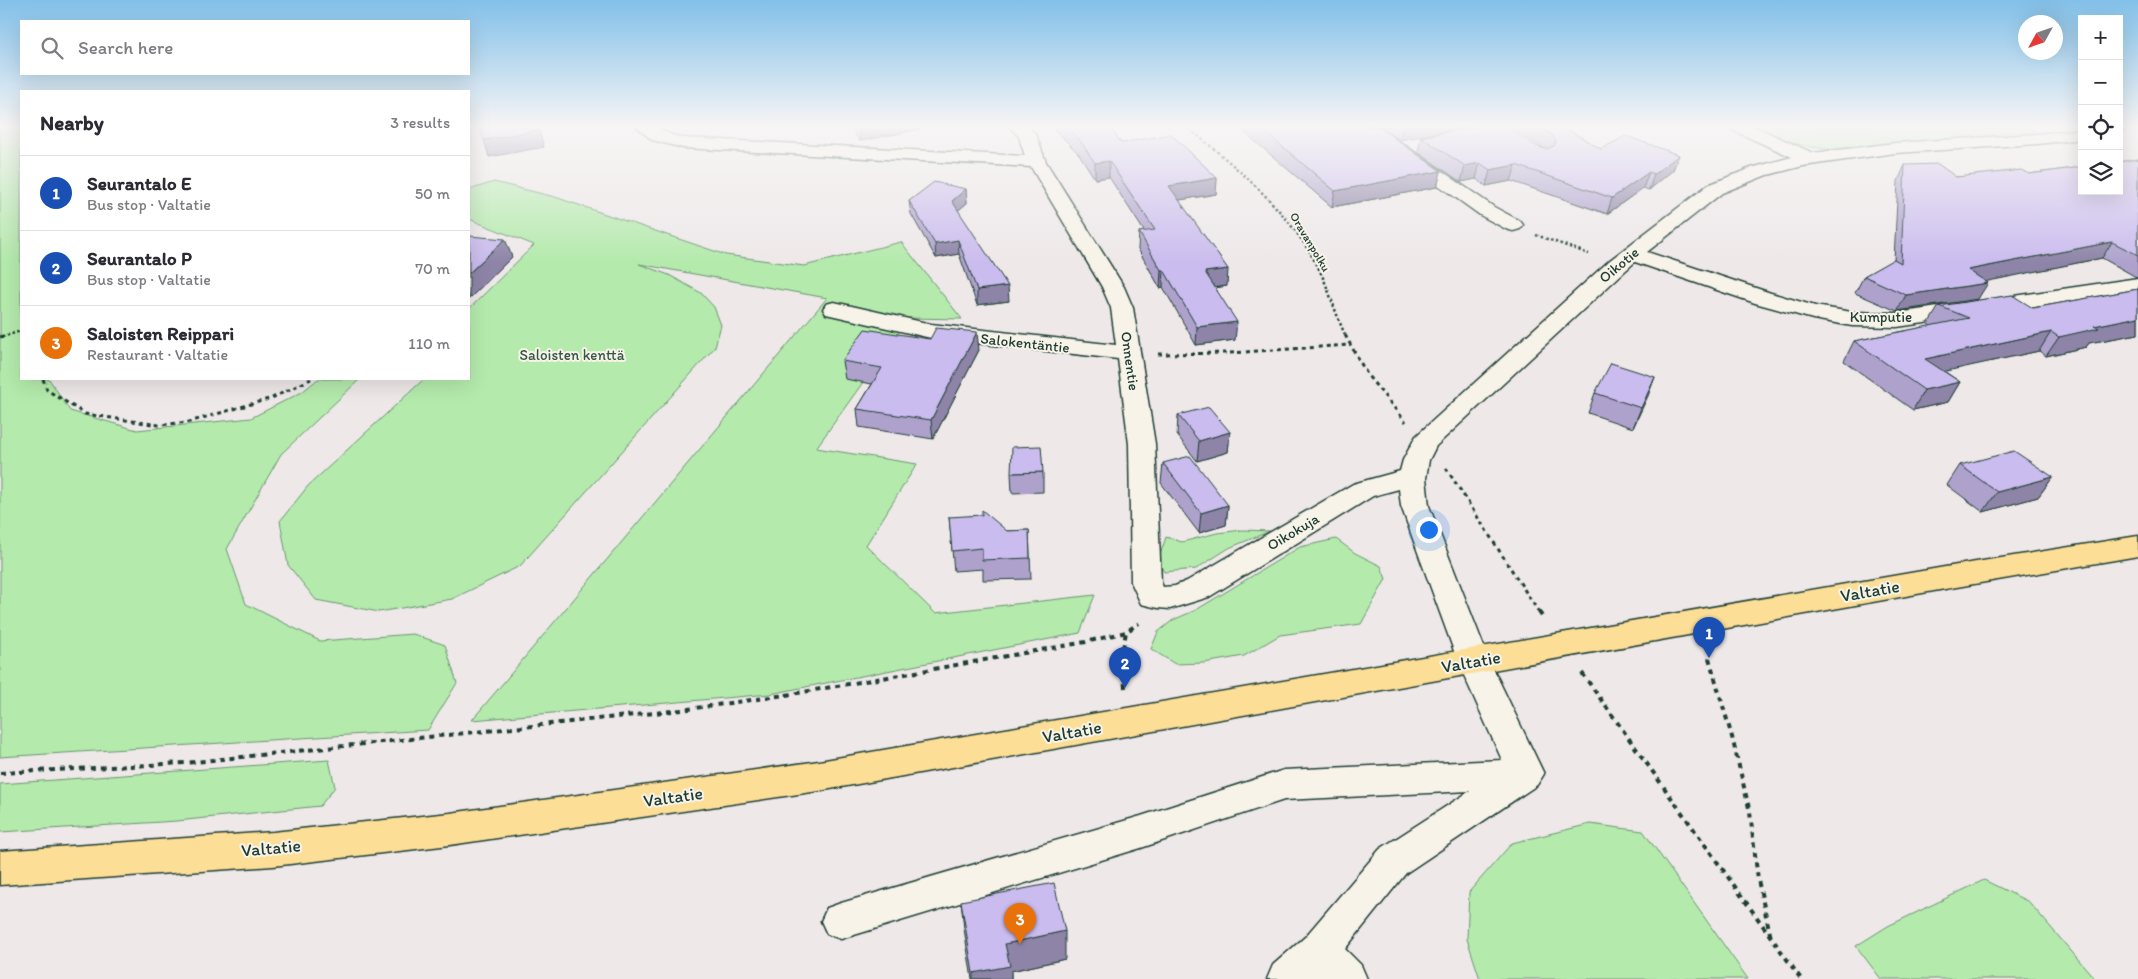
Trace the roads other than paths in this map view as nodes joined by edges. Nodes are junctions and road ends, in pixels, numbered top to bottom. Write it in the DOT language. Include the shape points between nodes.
graph roads {
  1 [pos="1043,172"];
  2 [pos="1431,172"];
  3 [pos="1763,172"];
  4 [pos="1513,225"];
  5 [pos="1625,259"];
  6 [pos="2138,285"];
  7 [pos="834,309"];
  8 [pos="1128,353"];
  9 [pos="1412,478"];
  10 [pos="2138,546"];
  11 [pos="1179,597"];
  12 [pos="1474,662"];
  13 [pos="1526,774"];
  14 [pos="0,868"];
  15 [pos="841,920"];
  16 [pos="1319,950"];
  17 [pos="1288,979"];
  18 [pos="1347,979"];
  1 -- 8 [label="street, Onnentie" via="1113,287 1122,308"];
  2 -- 4 [label="street"];
  3 -- 5 [label="street, Oikotie" via="1715,189"];
  5 -- 6 [label="street, Kumputie" via="1813,312 1868,320 1954,313"];
  5 -- 9 [label="street, Oikotie" via="1425,442"];
  7 -- 8 [label="street, Salokentäntie" via="964,336"];
  8 -- 11 [label="street, Onnentie" via="1142,444 1146,582 1152,596 1163,599"];
  9 -- 11 [label="street, Oikokuja" via="1363,490 1198,590"];
  9 -- 12 [label="street, Oikotie" via="1415,506"];
  10 -- 12 [label="highway, Valtatie"];
  12 -- 13 [label="street, Oikotie"];
  12 -- 14 [label="highway, Valtatie" via="819,776 450,829 272,849"];
  13 -- 15 [label="street" via="1284,785 1132,835"];
  13 -- 16 [label="street" via="1393,861"];
  16 -- 17 [label="street"];
  16 -- 18 [label="street"];
}
